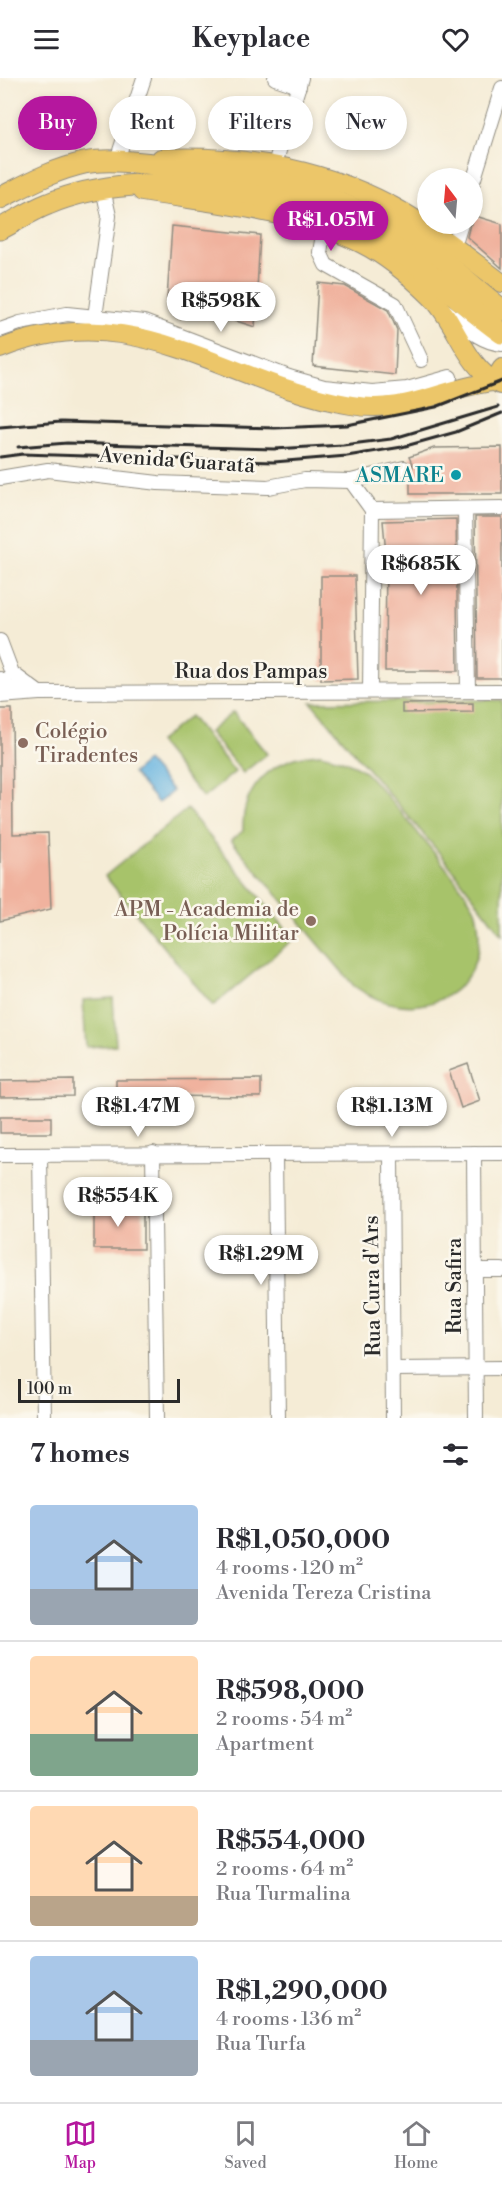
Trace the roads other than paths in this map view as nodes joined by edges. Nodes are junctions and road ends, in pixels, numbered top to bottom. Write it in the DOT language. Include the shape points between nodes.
graph roads {
  1 [pos="144,78"];
  2 [pos="275,78"];
  3 [pos="300,82"];
  4 [pos="502,88"];
  5 [pos="117,160"];
  6 [pos="275,164"];
  7 [pos="477,168"];
  8 [pos="108,188"];
  9 [pos="0,198"];
  10 [pos="0,229"];
  11 [pos="324,230"];
  12 [pos="458,234"];
  13 [pos="454,247"];
  14 [pos="482,268"];
  15 [pos="502,276"];
  16 [pos="502,283"];
  17 [pos="438,304"];
  18 [pos="502,310"];
  19 [pos="95,317"];
  20 [pos="0,330"];
  21 [pos="498,340"];
  22 [pos="0,349"];
  23 [pos="421,360"];
  24 [pos="450,377"];
  25 [pos="499,379"];
  26 [pos="404,468"];
  27 [pos="0,478"];
  28 [pos="351,481"];
  29 [pos="502,508"];
  30 [pos="465,509"];
  31 [pos="372,510"];
  32 [pos="0,641"];
  33 [pos="0,679"];
  34 [pos="502,690"];
  35 [pos="370,691"];
  36 [pos="468,691"];
  37 [pos="39,693"];
  38 [pos="0,696"];
  39 [pos="153,1153"];
  40 [pos="474,1153"];
  41 [pos="502,1153"];
  42 [pos="275,1154"];
  43 [pos="391,1154"];
  44 [pos="0,1155"];
  45 [pos="40,1155"];
  46 [pos="476,1270"];
  47 [pos="502,1270"];
  48 [pos="475,1368"];
  49 [pos="502,1368"];
  50 [pos="394,1369"];
  51 [pos="44,1418"];
  52 [pos="158,1418"];
  53 [pos="278,1418"];
  54 [pos="393,1418"];
  55 [pos="476,1418"];
  1 -- 5 [label="street"];
  2 -- 3 [label="street"];
  3 -- 6 [label="street"];
  4 -- 7 [label="street"];
  5 -- 6 [label="main road" via="198,156"];
  5 -- 9 [label="highway" via="49,173"];
  5 -- 18 [label="highway" via="235,172 310,191 352,207 403,233"];
  6 -- 13 [label="main road" via="356,190 405,213"];
  8 -- 10 [label="highway" via="49,203"];
  8 -- 11 [label="main road" via="266,212"];
  8 -- 19 [label="street" via="109,216"];
  8 -- 21 [label="highway" via="182,186 271,198 345,222 393,247"];
  11 -- 17 [label="main road" via="363,244"];
  11 -- 23 [label="street" via="320,252 326,265 395,304"];
  12 -- 13 [label="street"];
  13 -- 14 [label="main road"];
  14 -- 15 [label="street"];
  14 -- 16 [label="main road"];
  17 -- 21 [label="street"];
  17 -- 25 [label="main road" via="472,362"];
  19 -- 20 [label="street" via="67,314"];
  19 -- 24 [label="street" via="144,322 324,387 372,392"];
  22 -- 25 [label="main road" via="25,339 89,330 133,335 352,406 393,407"];
  26 -- 28 [label="street, Avenida Guaratã"];
  27 -- 28 [label="street, Avenida Guaratã" via="48,470 232,487 268,487 305,480"];
  28 -- 31 [label="street"];
  29 -- 30 [label="street"];
  30 -- 31 [label="street"];
  30 -- 36 [label="street"];
  31 -- 35 [label="street"];
  32 -- 37 [label="street" via="12,674"];
  33 -- 37 [label="street" via="9,688"];
  34 -- 36 [label="street, Rua dos Pampas"];
  35 -- 36 [label="street, Rua dos Pampas"];
  35 -- 37 [label="street, Rua dos Pampas"];
  37 -- 38 [label="street, Rua dos Pampas"];
  39 -- 42 [label="street"];
  39 -- 45 [label="street"];
  39 -- 52 [label="street"];
  40 -- 41 [label="street"];
  40 -- 43 [label="street"];
  40 -- 46 [label="street, Rua Safira"];
  42 -- 43 [label="street"];
  42 -- 53 [label="street"];
  43 -- 50 [label="street, Rua Cura d'Ars"];
  44 -- 45 [label="street"];
  45 -- 51 [label="street"];
  46 -- 47 [label="street"];
  46 -- 48 [label="street, Rua Safira"];
  48 -- 49 [label="street"];
  48 -- 50 [label="street"];
  48 -- 55 [label="street, Rua Safira"];
  50 -- 54 [label="street, Rua Cura d'Ars"];
}
